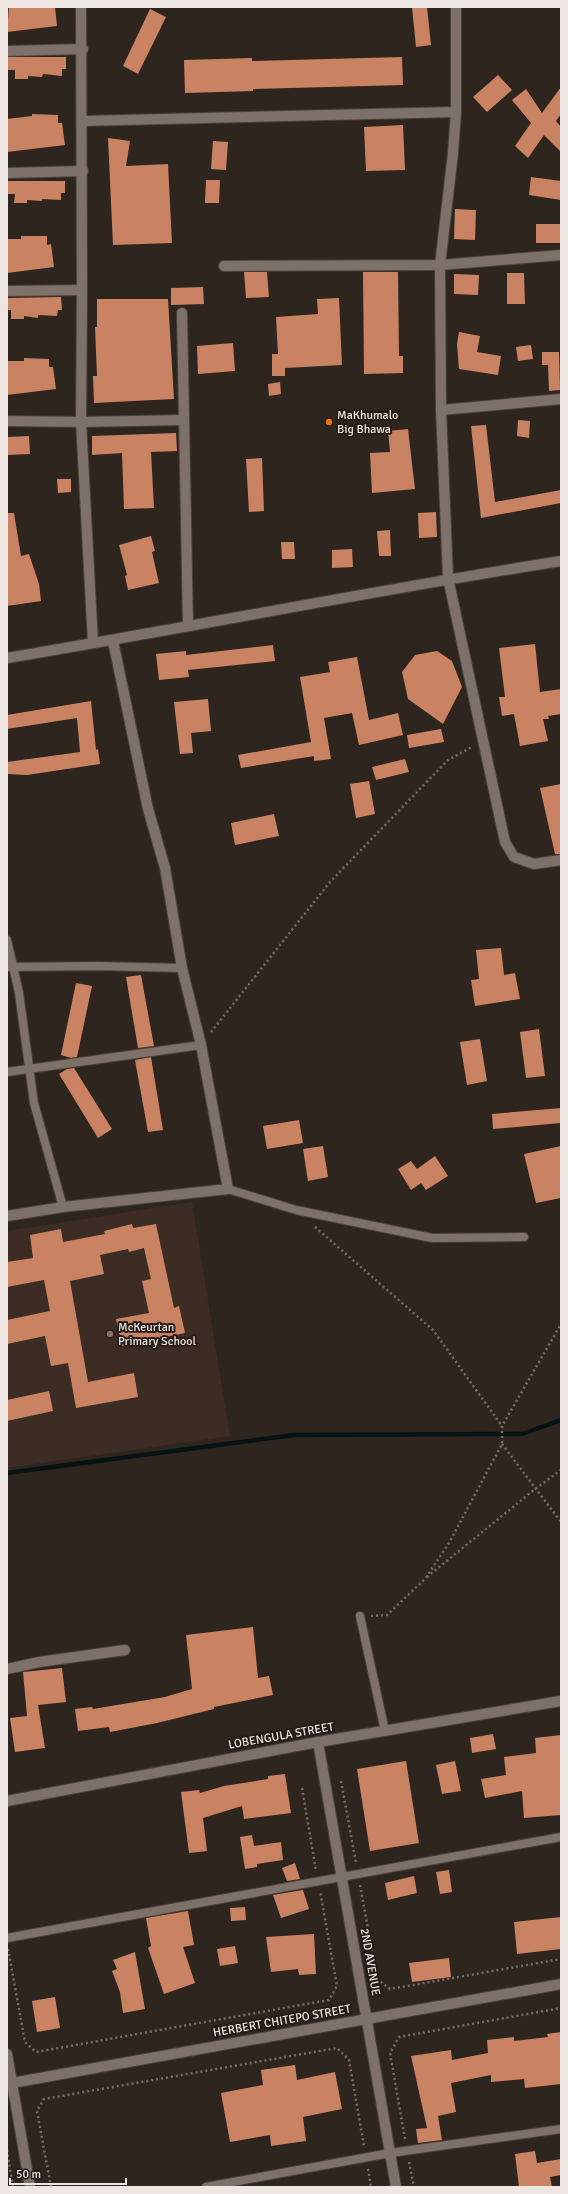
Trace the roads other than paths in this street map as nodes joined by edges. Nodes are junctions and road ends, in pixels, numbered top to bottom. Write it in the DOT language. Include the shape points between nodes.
graph roads {
  1 [pos="81,7"];
  2 [pos="456,7"];
  3 [pos="83,49"];
  4 [pos="7,51"];
  5 [pos="456,112"];
  6 [pos="82,121"];
  7 [pos="83,171"];
  8 [pos="7,173"];
  9 [pos="561,255"];
  10 [pos="440,265"];
  11 [pos="224,266"];
  12 [pos="82,290"];
  13 [pos="7,291"];
  14 [pos="182,312"];
  15 [pos="561,399"];
  16 [pos="442,410"];
  17 [pos="183,420"];
  18 [pos="7,421"];
  19 [pos="81,422"];
  20 [pos="561,561"];
  21 [pos="448,578"];
  22 [pos="188,626"];
  23 [pos="113,641"];
  24 [pos="93,643"];
  25 [pos="7,658"];
  26 [pos="561,860"];
  27 [pos="7,940"];
  28 [pos="11,967"];
  29 [pos="182,968"];
  30 [pos="201,1045"];
  31 [pos="31,1069"];
  32 [pos="7,1072"];
  33 [pos="228,1188"];
  34 [pos="63,1206"];
  35 [pos="7,1216"];
  36 [pos="524,1236"];
  37 [pos="360,1616"];
  38 [pos="125,1650"];
  39 [pos="7,1669"];
  40 [pos="561,1701"];
  41 [pos="384,1731"];
  42 [pos="318,1742"];
  43 [pos="7,1801"];
  44 [pos="561,1837"];
  45 [pos="341,1876"];
  46 [pos="7,1940"];
  47 [pos="561,1984"];
  48 [pos="367,2019"];
  49 [pos="7,2054"];
  50 [pos="9,2084"];
  51 [pos="561,2129"];
  52 [pos="390,2153"];
  53 [pos="30,2187"];
  54 [pos="206,2187"];
  55 [pos="396,2187"];
  1 -- 3 [label="street"];
  2 -- 5 [label="street"];
  3 -- 4 [label="street"];
  3 -- 6 [label="street"];
  5 -- 6 [label="street"];
  5 -- 10 [label="street"];
  6 -- 7 [label="street"];
  7 -- 8 [label="street"];
  7 -- 12 [label="street"];
  9 -- 10 [label="street"];
  10 -- 11 [label="street"];
  10 -- 16 [label="street"];
  12 -- 13 [label="street"];
  12 -- 19 [label="street"];
  14 -- 17 [label="street"];
  15 -- 16 [label="street"];
  16 -- 21 [label="street"];
  17 -- 19 [label="street"];
  17 -- 22 [label="street"];
  18 -- 19 [label="street"];
  19 -- 24 [label="street"];
  20 -- 21 [label="street"];
  21 -- 22 [label="street"];
  21 -- 26 [label="street" via="505,842 514,857 534,864"];
  22 -- 23 [label="street"];
  23 -- 24 [label="street"];
  23 -- 29 [label="street" via="148,809 165,868"];
  24 -- 25 [label="street"];
  27 -- 28 [label="lane"];
  28 -- 29 [label="lane"];
  28 -- 31 [label="lane"];
  29 -- 30 [label="street"];
  30 -- 31 [label="lane"];
  30 -- 33 [label="street"];
  31 -- 32 [label="lane"];
  31 -- 34 [label="lane" via="39,1124"];
  33 -- 34 [label="street"];
  33 -- 36 [label="lane" via="296,1210 432,1238"];
  34 -- 35 [label="street"];
  37 -- 41 [label="lane"];
  38 -- 39 [label="street"];
  40 -- 41 [label="street, LOBENGULA STREET"];
  41 -- 42 [label="street, LOBENGULA STREET"];
  42 -- 43 [label="street, LOBENGULA STREET"];
  42 -- 45 [label="street, 2ND AVENUE"];
  44 -- 45 [label="lane"];
  45 -- 46 [label="lane"];
  45 -- 48 [label="street, 2ND AVENUE"];
  47 -- 48 [label="street, HERBERT CHITEPO STREET"];
  48 -- 50 [label="street, HERBERT CHITEPO STREET"];
  48 -- 52 [label="street, 2ND AVENUE"];
  49 -- 50 [label="street"];
  50 -- 53 [label="street"];
  51 -- 52 [label="lane"];
  52 -- 54 [label="lane"];
  52 -- 55 [label="street, 2ND AVENUE"];
}
